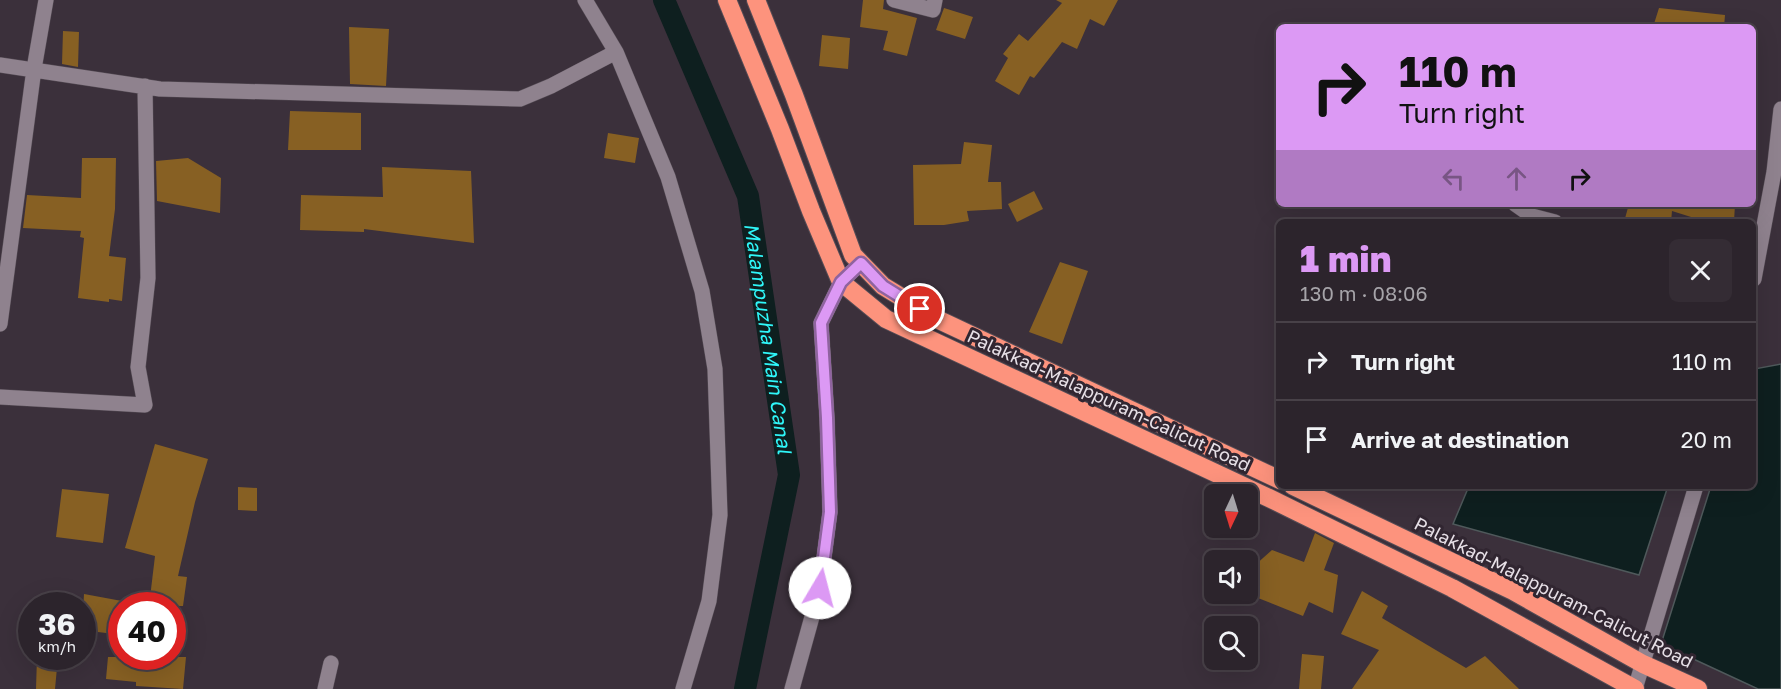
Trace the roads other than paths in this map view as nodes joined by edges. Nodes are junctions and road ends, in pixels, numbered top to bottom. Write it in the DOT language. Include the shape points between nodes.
graph roads {
  1 [pos="46,0"];
  2 [pos="585,0"];
  3 [pos="727,0"];
  4 [pos="756,0"];
  5 [pos="894,0"];
  6 [pos="936,0"];
  7 [pos="616,52"];
  8 [pos="0,65"];
  9 [pos="34,69"];
  10 [pos="145,86"];
  11 [pos="1781,109"];
  12 [pos="1519,207"];
  13 [pos="1544,219"];
  14 [pos="861,263"];
  15 [pos="1756,266"];
  16 [pos="841,282"];
  17 [pos="0,324"];
  18 [pos="0,397"];
  19 [pos="1276,478"];
  20 [pos="1299,489"];
  21 [pos="1695,489"];
  22 [pos="331,663"];
  23 [pos="1643,664"];
  24 [pos="325,689"];
  25 [pos="683,689"];
  26 [pos="792,689"];
  27 [pos="1635,689"];
  28 [pos="1698,689"];
  1 -- 9 [label="street"];
  2 -- 7 [label="street"];
  3 -- 16 [label="highway, Palakkad-Malappuram-Calicut Road"];
  4 -- 14 [label="highway, Palakkad-Malappuram-Calicut Road" via="854,255"];
  5 -- 6 [label="street" via="933,10"];
  7 -- 10 [label="street" via="519,99"];
  7 -- 25 [label="street" via="668,177 702,291 715,369 720,515 709,601"];
  8 -- 9 [label="street"];
  9 -- 10 [label="street"];
  9 -- 17 [label="street"];
  10 -- 18 [label="street" via="148,278 138,367 145,405"];
  11 -- 15 [label="street"];
  12 -- 13 [label="street"];
  14 -- 16 [label="street"];
  14 -- 19 [label="highway, Palakkad-Malappuram-Calicut Road" via="883,286 939,320"];
  16 -- 26 [label="street" via="821,323 830,512 820,588"];
  16 -- 27 [label="highway, Palakkad-Malappuram-Calicut Road" via="886,319 1452,588"];
  20 -- 23 [label="highway, Palakkad-Malappuram-Calicut Road" via="1513,591"];
  21 -- 23 [label="street"];
  22 -- 24 [label="street"];
  23 -- 27 [label="street"];
  23 -- 28 [label="highway, Palakkad-Malappuram-Calicut Road"];
}
